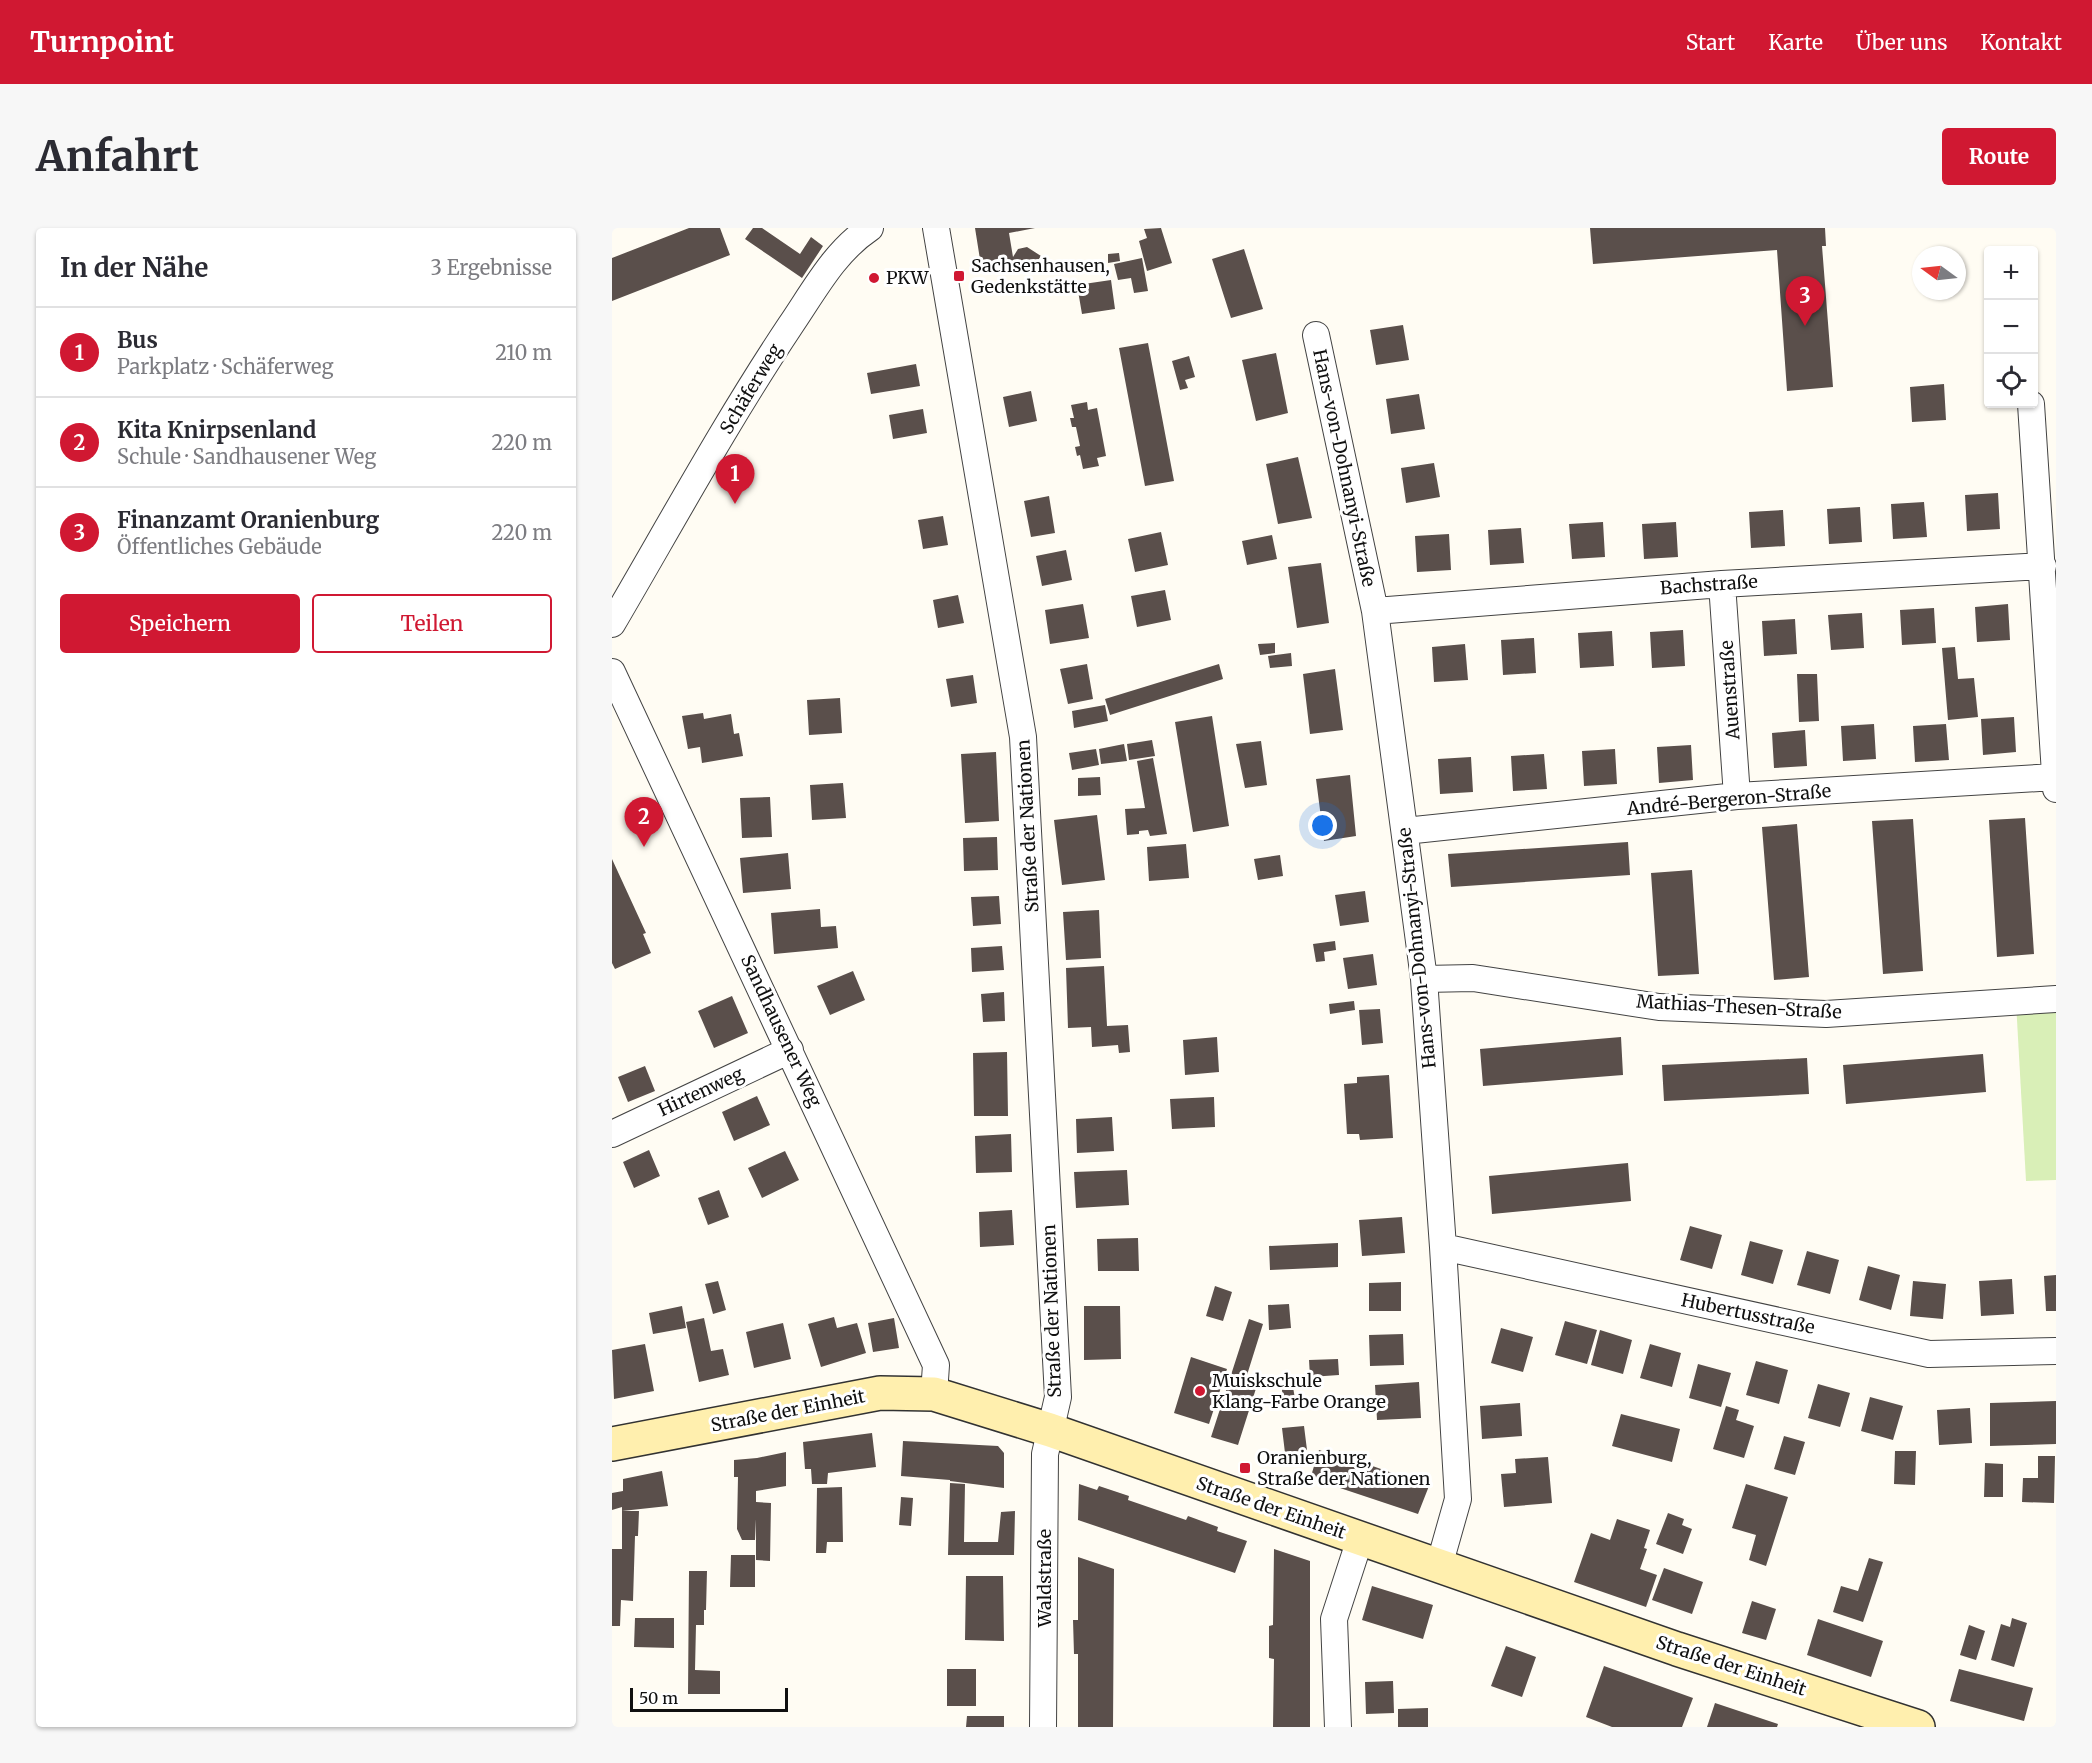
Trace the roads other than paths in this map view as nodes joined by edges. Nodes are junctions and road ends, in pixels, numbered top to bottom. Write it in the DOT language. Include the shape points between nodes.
graph roads {
  1 [pos="870,228"];
  2 [pos="936,228"];
  3 [pos="1316,335"];
  4 [pos="2031,408"];
  5 [pos="2043,566"];
  6 [pos="1722,584"];
  7 [pos="1375,611"];
  8 [pos="612,624"];
  9 [pos="612,672"];
  10 [pos="2056,783"];
  11 [pos="1737,796"];
  12 [pos="1405,831"];
  13 [pos="1424,979"];
  14 [pos="2056,999"];
  15 [pos="790,1050"];
  16 [pos="612,1134"];
  17 [pos="1443,1247"];
  18 [pos="2056,1351"];
  19 [pos="934,1394"];
  20 [pos="1050,1430"];
  21 [pos="612,1444"];
  22 [pos="1360,1539"];
  23 [pos="1439,1566"];
  24 [pos="1043,1727"];
  25 [pos="1338,1727"];
  26 [pos="1918,1727"];
  1 -- 8 [label="street, Schäferweg" via="837,256 760,371"];
  2 -- 20 [label="street, Straße der Nationen" via="1023,736 1058,1396"];
  3 -- 7 [label="street, Hans-von-Dohnanyi-Straße"];
  4 -- 5 [label="street"];
  5 -- 6 [label="street, Bachstraße"];
  5 -- 10 [label="street"];
  6 -- 7 [label="street, Bachstraße"];
  6 -- 11 [label="street, Auenstraße"];
  7 -- 12 [label="street, Hans-von-Dohnanyi-Straße"];
  9 -- 15 [label="street, Sandhausener Weg"];
  10 -- 11 [label="street, André-Bergeron-Straße"];
  11 -- 12 [label="street, André-Bergeron-Straße"];
  12 -- 13 [label="street, Hans-von-Dohnanyi-Straße"];
  13 -- 14 [label="street, Mathias-Thesen-Straße" via="1473,978 1659,1007 1826,1014"];
  13 -- 17 [label="street, Hans-von-Dohnanyi-Straße"];
  15 -- 16 [label="street, Hirtenweg"];
  15 -- 19 [label="street, Sandhausener Weg" via="936,1365"];
  17 -- 18 [label="street, Hubertusstraße" via="1929,1354"];
  17 -- 23 [label="street, Hans-von-Dohnanyi-Straße" via="1458,1499"];
  19 -- 20 [label="street, Straße der Einheit"];
  19 -- 21 [label="street, Straße der Einheit" via="880,1393"];
  20 -- 22 [label="street, Straße der Einheit"];
  20 -- 24 [label="street, Waldstraße" via="1046,1454"];
  22 -- 23 [label="street, Straße der Einheit"];
  22 -- 25 [label="street" via="1334,1619"];
  23 -- 26 [label="street, Straße der Einheit"];
}
